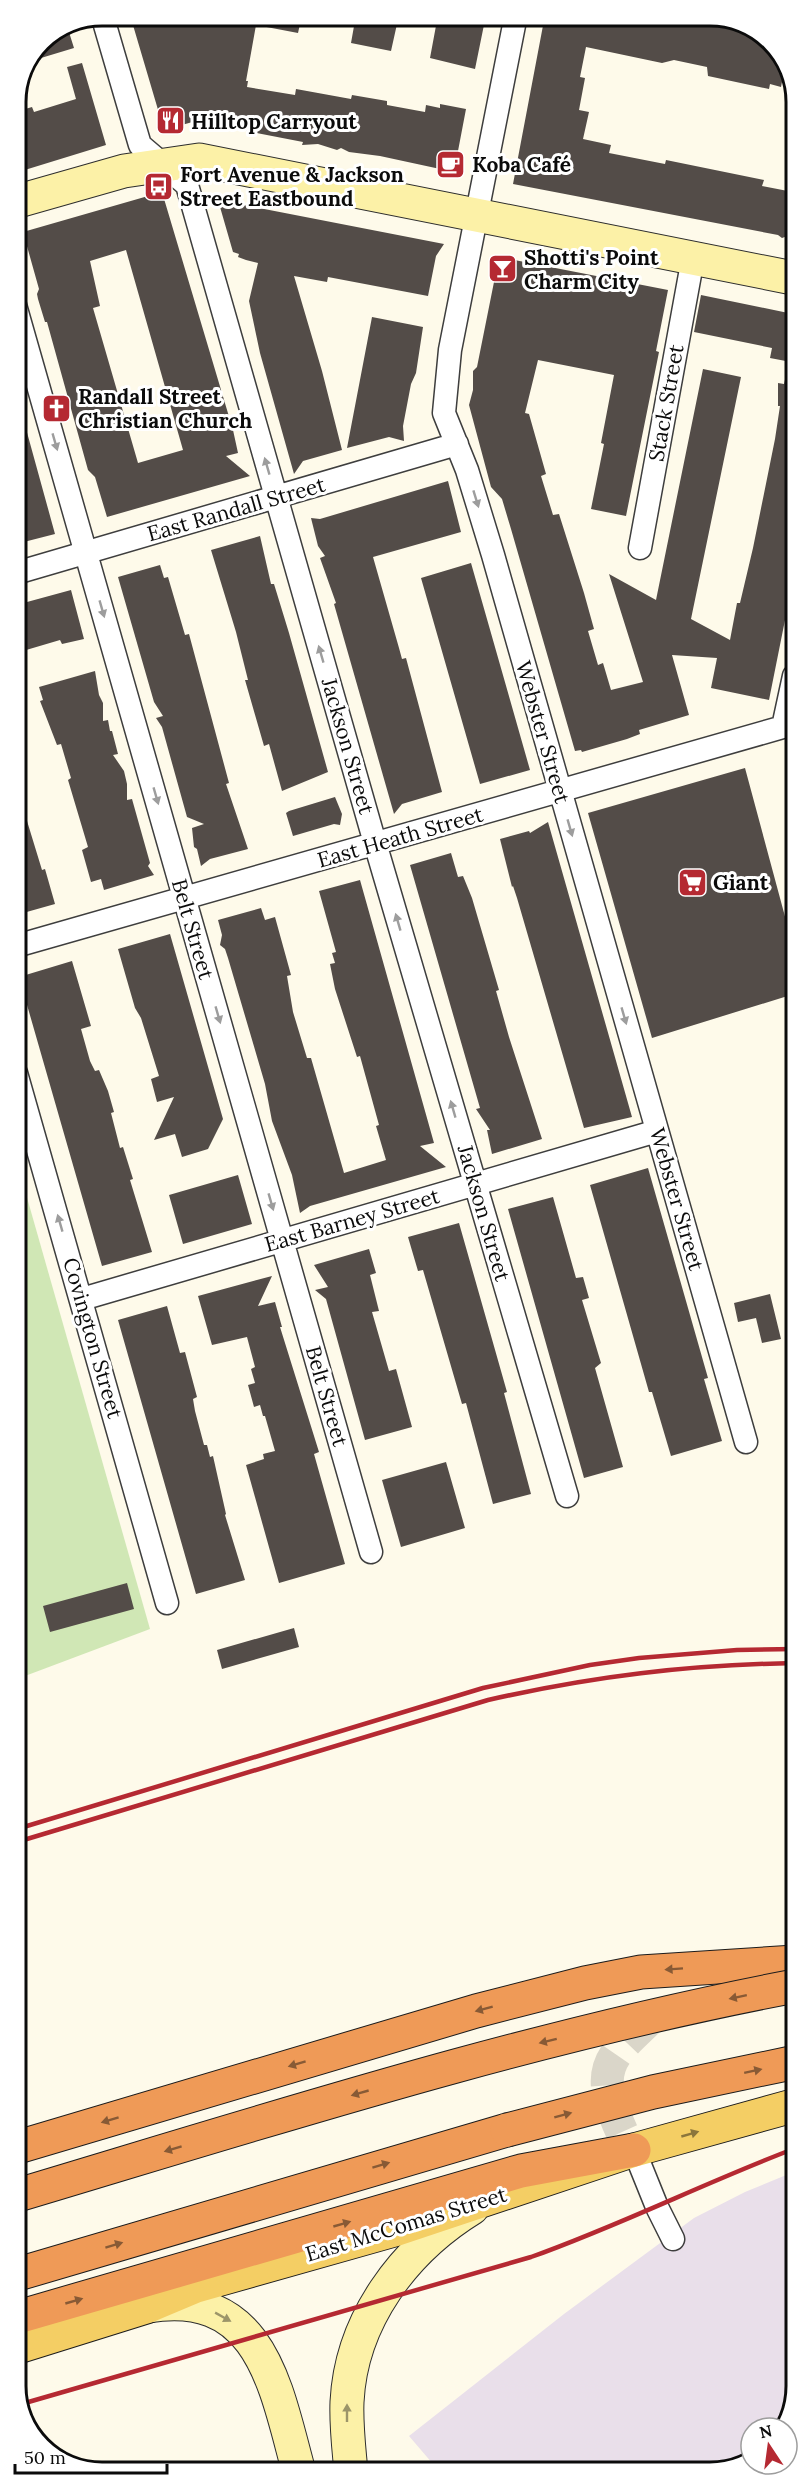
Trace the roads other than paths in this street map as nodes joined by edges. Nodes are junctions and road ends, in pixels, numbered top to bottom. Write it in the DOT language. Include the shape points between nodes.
graph roads {
  1 [pos="105,25"];
  2 [pos="514,26"];
  3 [pos="163,164"];
  4 [pos="25,199"];
  5 [pos="476,215"];
  6 [pos="693,258"];
  7 [pos="786,277"];
  8 [pos="25,340"];
  9 [pos="457,444"];
  10 [pos="276,497"];
  11 [pos="640,548"];
  12 [pos="86,553"];
  13 [pos="25,570"];
  14 [pos="786,713"];
  15 [pos="560,791"];
  16 [pos="375,843"];
  17 [pos="184,898"];
  18 [pos="25,943"];
  19 [pos="25,1104"];
  20 [pos="657,1131"];
  21 [pos="476,1185"];
  22 [pos="282,1239"];
  23 [pos="82,1299"];
  24 [pos="746,1442"];
  25 [pos="567,1496"];
  26 [pos="371,1552"];
  27 [pos="167,1603"];
  28 [pos="786,1963"];
  29 [pos="786,1988"];
  30 [pos="786,2064"];
  31 [pos="786,2107"];
  32 [pos="628,2141"];
  33 [pos="25,2145"];
  34 [pos="25,2193"];
  35 [pos="483,2202"];
  36 [pos="673,2239"];
  37 [pos="25,2272"];
  38 [pos="146,2307"];
  39 [pos="25,2315"];
  40 [pos="25,2345"];
  41 [pos="296,2462"];
  42 [pos="350,2462"];
  1 -- 3 [label="street, Jackson Street" via="140,145"];
  2 -- 5 [label="street, Webster Street"];
  3 -- 4 [label="street"];
  3 -- 5 [label="street" via="211,162"];
  10 -- 3 [label="street, Jackson Street, one-way" via="187,185"];
  5 -- 6 [label="street"];
  5 -- 9 [label="street, Webster Street" via="450,350 444,413"];
  6 -- 7 [label="street"];
  6 -- 11 [label="street, Stack Street"];
  8 -- 12 [label="street, Belt Street, one-way"];
  9 -- 10 [label="street, East Randall Street"];
  9 -- 15 [label="street, Webster Street, one-way"];
  10 -- 12 [label="street, East Randall Street"];
  16 -- 10 [label="street, Jackson Street, one-way"];
  12 -- 13 [label="street, East Randall Street"];
  12 -- 17 [label="street, Belt Street, one-way"];
  14 -- 15 [label="street, East Heath Street" via="783,727"];
  15 -- 16 [label="street, East Heath Street"];
  15 -- 20 [label="street, Webster Street, one-way"];
  16 -- 17 [label="street, East Heath Street"];
  21 -- 16 [label="street, Jackson Street, one-way"];
  17 -- 18 [label="street, East Heath Street"];
  17 -- 22 [label="street, Belt Street, one-way"];
  23 -- 19 [label="street, Covington Street, one-way"];
  20 -- 21 [label="street, East Barney Street"];
  20 -- 24 [label="street, Webster Street"];
  21 -- 22 [label="street, East Barney Street"];
  21 -- 25 [label="street, Jackson Street"];
  22 -- 23 [label="street, East Barney Street"];
  22 -- 26 [label="street, Belt Street"];
  23 -- 27 [label="street, Covington Street"];
  28 -- 33 [label="highway, one-way" via="641,1972 585,1983 476,2011"];
  29 -- 34 [label="highway, one-way, bridge" via="519,2048"];
  37 -- 30 [label="highway, one-way, bridge" via="487,2135 653,2092"];
  32 -- 31 [label="main road, East McComas Street, one-way"];
  32 -- 35 [label="main road, East McComas Street"];
  32 -- 36 [label="street"];
  39 -- 32 [label="highway, one-way"];
  35 -- 38 [label="main road, East McComas Street" via="196,2286"];
  42 -- 35 [label="street, one-way" via="347,2427 350,2378 362,2336 378,2302 397,2273 423,2245"];
  38 -- 40 [label="main road, East McComas Street"];
  38 -- 41 [label="street, one-way" via="193,2306 231,2321 257,2348 275,2386"];
}
